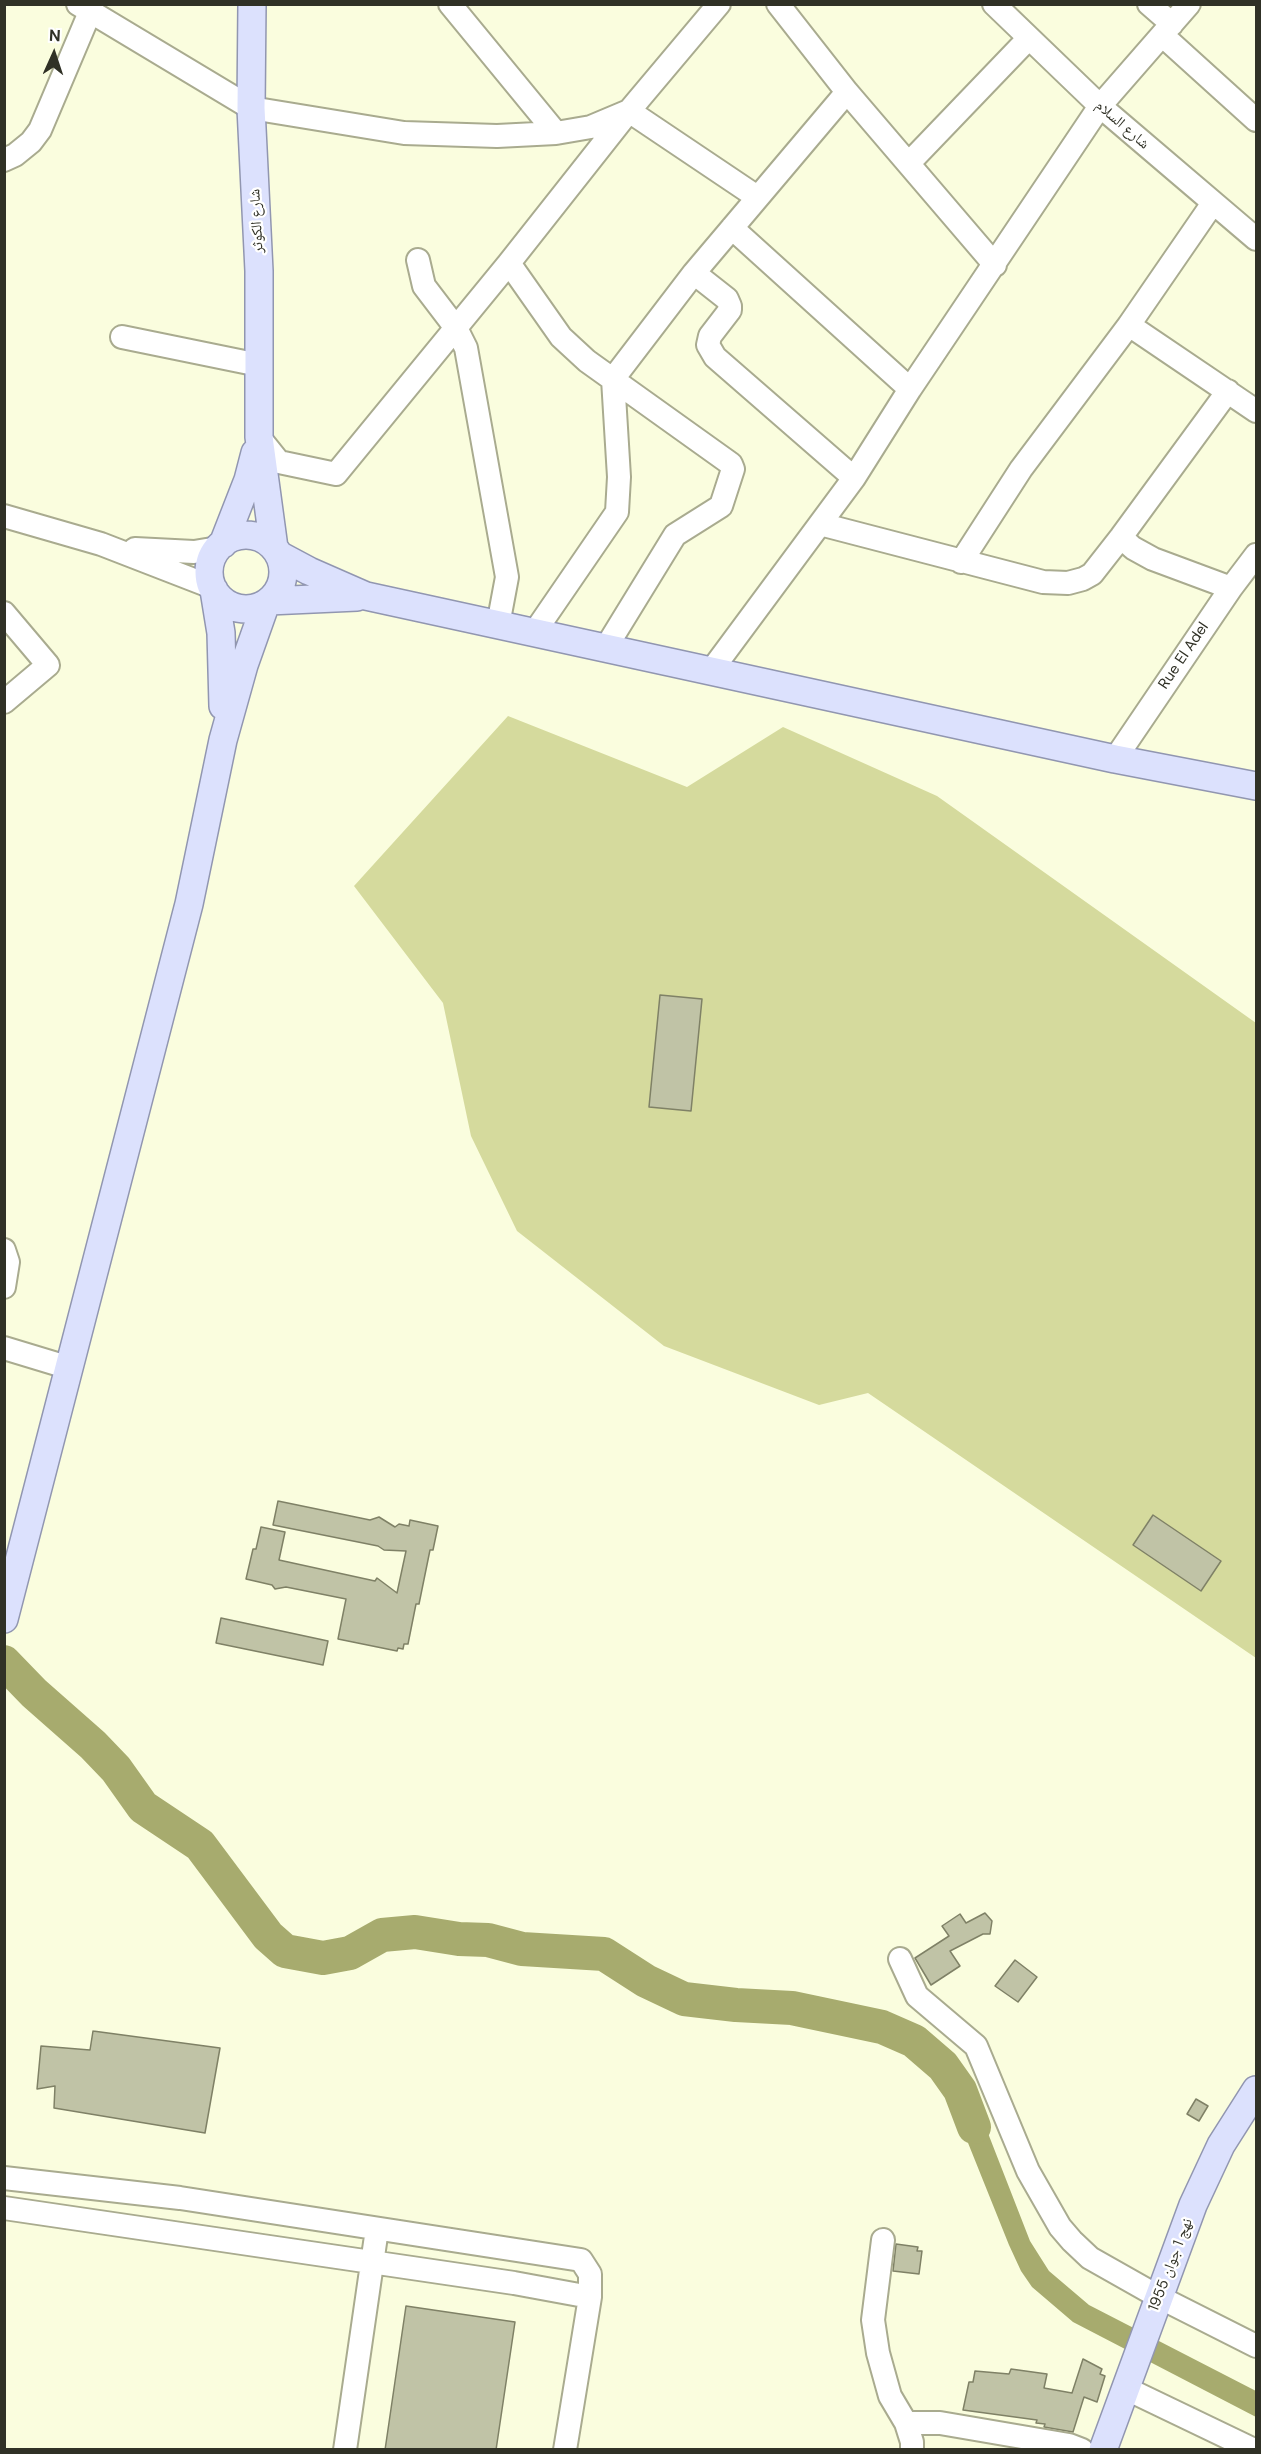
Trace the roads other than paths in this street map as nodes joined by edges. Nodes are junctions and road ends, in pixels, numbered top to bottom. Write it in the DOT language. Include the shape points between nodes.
graph roads {
  1 [pos="252,4"];
  2 [pos="450,4"];
  3 [pos="719,4"];
  4 [pos="778,4"];
  5 [pos="994,4"];
  6 [pos="1149,4"];
  7 [pos="1189,4"];
  8 [pos="84,8"];
  9 [pos="1167,29"];
  10 [pos="1028,39"];
  11 [pos="847,92"];
  12 [pos="1100,106"];
  13 [pos="251,108"];
  14 [pos="629,111"];
  15 [pos="1257,120"];
  16 [pos="556,133"];
  17 [pos="4,160"];
  18 [pos="909,164"];
  19 [pos="758,197"];
  20 [pos="1213,203"];
  21 [pos="732,228"];
  22 [pos="1257,239"];
  23 [pos="418,260"];
  24 [pos="509,263"];
  25 [pos="995,265"];
  26 [pos="694,273"];
  27 [pos="1128,325"];
  28 [pos="456,328"];
  29 [pos="122,337"];
  30 [pos="259,365"];
  31 [pos="613,379"];
  32 [pos="910,389"];
  33 [pos="1228,391"];
  34 [pos="1257,411"];
  35 [pos="259,437"];
  36 [pos="854,478"];
  37 [pos="5,517"];
  38 [pos="820,524"];
  39 [pos="1121,537"];
  40 [pos="101,544"];
  41 [pos="220,546"];
  42 [pos="276,551"];
  43 [pos="1257,555"];
  44 [pos="961,562"];
  45 [pos="213,588"];
  46 [pos="1231,588"];
  47 [pos="366,597"];
  48 [pos="267,602"];
  49 [pos="4,613"];
  50 [pos="498,626"];
  51 [pos="534,633"];
  52 [pos="605,649"];
  53 [pos="711,671"];
  54 [pos="4,702"];
  55 [pos="223,740"];
  56 [pos="1114,759"];
  57 [pos="1257,786"];
  58 [pos="4,1250"];
  59 [pos="4,1287"];
  60 [pos="4,1348"];
  61 [pos="70,1368"];
  62 [pos="5,1616"];
  63 [pos="900,1959"];
  64 [pos="1257,2090"];
  65 [pos="4,2178"];
  66 [pos="180,2199"];
  67 [pos="4,2208"];
  68 [pos="377,2229"];
  69 [pos="174,2234"];
  70 [pos="883,2240"];
  71 [pos="517,2250"];
  72 [pos="372,2264"];
  73 [pos="514,2283"];
  74 [pos="590,2297"];
  75 [pos="1159,2297"];
  76 [pos="1257,2346"];
  77 [pos="1125,2388"];
  78 [pos="906,2423"];
  79 [pos="345,2450"];
  80 [pos="564,2450"];
  81 [pos="912,2450"];
  82 [pos="1082,2450"];
  83 [pos="1103,2450"];
  84 [pos="1254,2450"];
  1 -- 13 [label="main road, شارع الكوثر"];
  2 -- 16 [label="street"];
  3 -- 14 [label="street"];
  4 -- 11 [label="street"];
  5 -- 10 [label="street, شارع السلام"];
  6 -- 9 [label="street"];
  7 -- 9 [label="street"];
  8 -- 13 [label="street"];
  8 -- 17 [label="street" via="40,130 31,142"];
  9 -- 12 [label="street"];
  9 -- 15 [label="street"];
  10 -- 12 [label="street, شارع السلام"];
  10 -- 18 [label="street"];
  11 -- 18 [label="street"];
  11 -- 19 [label="street"];
  12 -- 20 [label="street, شارع السلام"];
  12 -- 25 [label="street"];
  13 -- 16 [label="street" via="404,134"];
  13 -- 30 [label="main road, شارع الكوثر"];
  14 -- 16 [label="street" via="591,127"];
  14 -- 19 [label="street"];
  14 -- 24 [label="street"];
  18 -- 25 [label="street"];
  19 -- 21 [label="street"];
  20 -- 22 [label="street, شارع السلام"];
  20 -- 27 [label="street"];
  21 -- 26 [label="street"];
  21 -- 32 [label="street"];
  23 -- 28 [label="street" via="424,286"];
  24 -- 28 [label="street"];
  24 -- 31 [label="street" via="561,337"];
  25 -- 32 [label="street"];
  26 -- 31 [label="street"];
  26 -- 36 [label="street" via="727,299 730,306 710,336 708,345 715,357"];
  27 -- 33 [label="street"];
  27 -- 44 [label="street" via="1022,469"];
  28 -- 35 [label="street" via="336,474 279,462"];
  28 -- 50 [label="street" via="466,348 507,577"];
  29 -- 30 [label="street"];
  30 -- 35 [label="main road, شارع الكوثر"];
  31 -- 51 [label="street" via="619,477 616,512"];
  31 -- 52 [label="street" via="733,469 721,506 675,535"];
  32 -- 36 [label="street"];
  33 -- 34 [label="street"];
  33 -- 39 [label="street"];
  35 -- 41 [label="main road" via="248,480"];
  35 -- 42 [label="main road"];
  36 -- 38 [label="street"];
  37 -- 40 [label="street"];
  38 -- 44 [label="street"];
  38 -- 53 [label="street"];
  39 -- 44 [label="street" via="1092,574 1068,583 1043,582"];
  39 -- 46 [label="street" via="1153,559"];
  40 -- 41 [label="street" via="166,552 194,552"];
  40 -- 45 [label="street"];
  41 -- 42 [label="main road" via="232,538 255,536"];
  41 -- 45 [label="main road" via="210,567"];
  42 -- 47 [label="main road"];
  42 -- 48 [label="main road" via="282,564 281,585"];
  43 -- 46 [label="street, Rue El Adel"];
  45 -- 48 [label="main road" via="231,606 255,608"];
  45 -- 55 [label="main road" via="224,666"];
  46 -- 56 [label="street, Rue El Adel"];
  47 -- 48 [label="main road"];
  47 -- 50 [label="main road"];
  48 -- 55 [label="main road"];
  49 -- 54 [label="street" via="48,665"];
  50 -- 51 [label="main road"];
  51 -- 52 [label="main road"];
  52 -- 53 [label="main road"];
  53 -- 56 [label="main road"];
  55 -- 61 [label="main road" via="189,904"];
  56 -- 57 [label="main road"];
  58 -- 59 [label="street" via="8,1262"];
  60 -- 61 [label="street"];
  61 -- 62 [label="main road"];
  63 -- 75 [label="street" via="917,1996 976,2046 1028,2171 1060,2227 1090,2258"];
  64 -- 75 [label="main road, نهج 1 جوان 1955" via="1216,2155"];
  65 -- 66 [label="street"];
  66 -- 68 [label="street"];
  66 -- 69 [label="street"];
  67 -- 69 [label="street"];
  68 -- 71 [label="street"];
  68 -- 72 [label="street"];
  69 -- 72 [label="street"];
  70 -- 78 [label="street" via="873,2320 890,2396"];
  71 -- 73 [label="street"];
  71 -- 74 [label="street" via="581,2260 590,2274"];
  72 -- 73 [label="street"];
  72 -- 79 [label="street"];
  73 -- 74 [label="street"];
  74 -- 80 [label="street"];
  75 -- 76 [label="street"];
  75 -- 77 [label="main road, نهج 1 جوان 1955"];
  77 -- 83 [label="main road, نهج 1 جوان 1955"];
  77 -- 84 [label="street"];
  78 -- 81 [label="street"];
  78 -- 82 [label="street" via="940,2423"];
}
